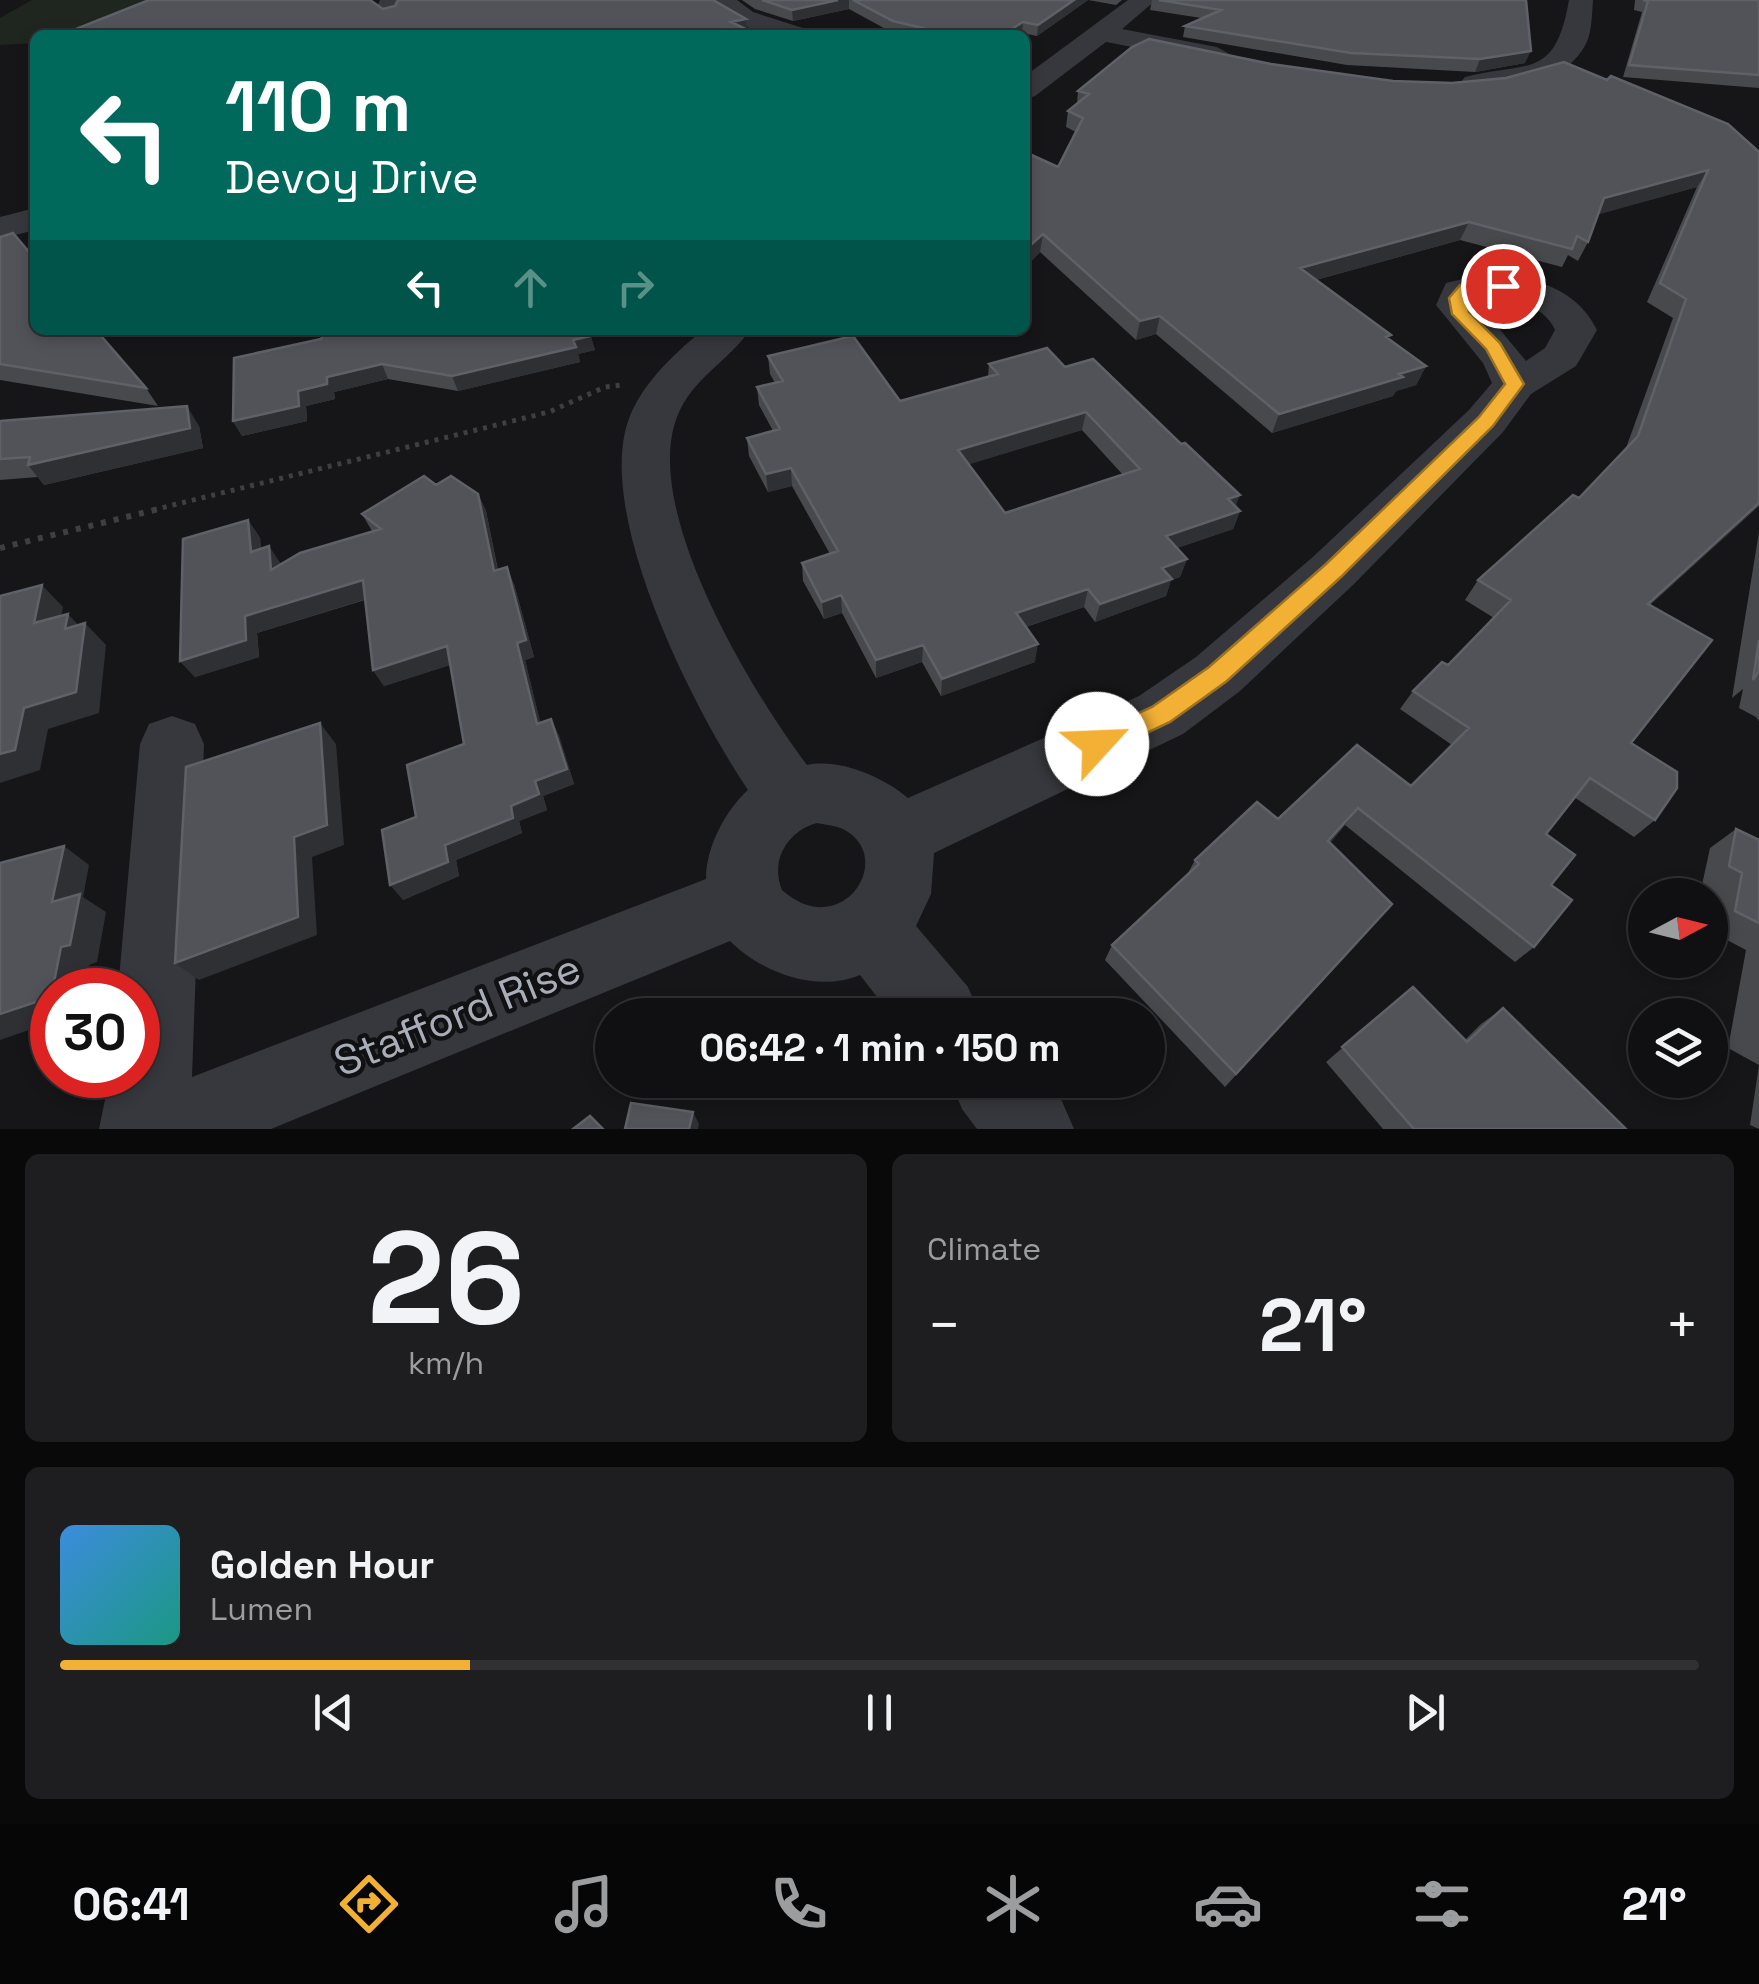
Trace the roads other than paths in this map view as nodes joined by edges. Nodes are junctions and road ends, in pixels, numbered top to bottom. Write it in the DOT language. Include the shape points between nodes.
graph roads {
  1 [pos="721,0"];
  2 [pos="1144,0"];
  3 [pos="1581,0"];
  4 [pos="773,30"];
  5 [pos="1102,33"];
  6 [pos="1241,60"];
  7 [pos="1030,84"];
  8 [pos="1442,84"];
  9 [pos="30,220"];
  10 [pos="0,228"];
  11 [pos="723,335"];
  12 [pos="1515,384"];
  13 [pos="172,744"];
  14 [pos="792,799"];
  15 [pos="897,836"];
  16 [pos="746,899"];
  17 [pos="871,929"];
  18 [pos="926,998"];
  19 [pos="1005,1098"];
  20 [pos="142,1129"];
  21 [pos="166,1129"];
  22 [pos="1030,1129"];
  1 -- 4 [label="street"];
  2 -- 5 [label="street"];
  3 -- 8 [label="street" via="1574,39 1559,62 1523,76"];
  5 -- 6 [label="street"];
  5 -- 7 [label="street"];
  9 -- 10 [label="street"];
  11 -- 14 [label="street" via="676,378 659,404 647,433 645,466 684,608 735,714"];
  12 -- 15 [label="street" via="1348,556 1218,674 1161,714"];
  13 -- 20 [label="street" via="152,1067"];
  14 -- 15 [label="street" via="842,794 884,816"];
  14 -- 16 [label="street" via="754,829 741,875"];
  15 -- 17 [label="street" via="903,875 898,896"];
  16 -- 17 [label="street" via="784,940 844,943"];
  16 -- 21 [label="street, Stafford Rise"];
  17 -- 18 [label="street"];
  19 -- 22 [label="street"];
}
